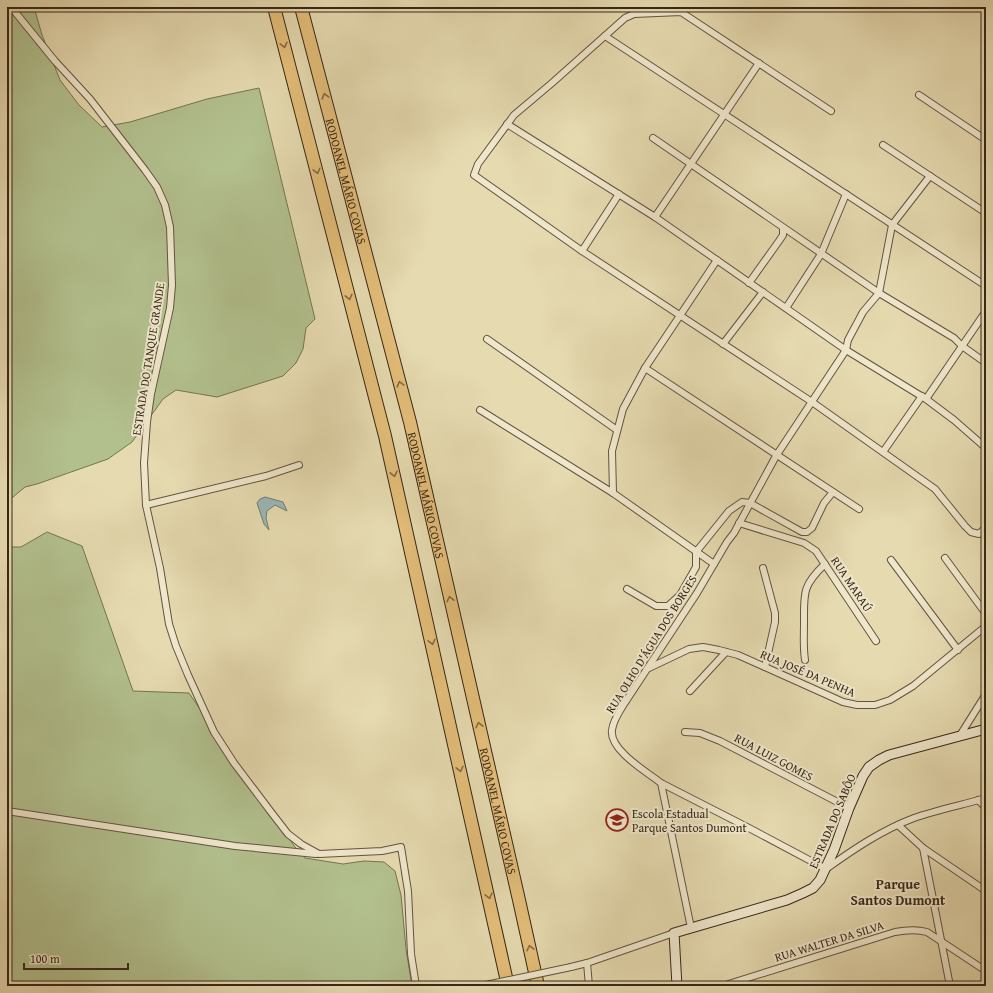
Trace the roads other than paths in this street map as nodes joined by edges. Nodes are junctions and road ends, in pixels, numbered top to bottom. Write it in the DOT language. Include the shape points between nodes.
graph roads {
  1 [pos="11,7"];
  2 [pos="274,7"];
  3 [pos="301,7"];
  4 [pos="605,36"];
  5 [pos="759,63"];
  6 [pos="919,95"];
  7 [pos="831,111"];
  8 [pos="724,114"];
  9 [pos="507,124"];
  10 [pos="653,138"];
  11 [pos="986,140"];
  12 [pos="883,145"];
  13 [pos="691,164"];
  14 [pos="930,176"];
  15 [pos="619,194"];
  16 [pos="846,194"];
  17 [pos="986,213"];
  18 [pos="655,217"];
  19 [pos="892,225"];
  20 [pos="783,228"];
  21 [pos="582,251"];
  22 [pos="821,254"];
  23 [pos="717,260"];
  24 [pos="749,283"];
  25 [pos="986,286"];
  26 [pos="763,292"];
  27 [pos="879,293"];
  28 [pos="786,308"];
  29 [pos="986,311"];
  30 [pos="681,316"];
  31 [pos="487,339"];
  32 [pos="724,344"];
  33 [pos="962,346"];
  34 [pos="846,350"];
  35 [pos="986,364"];
  36 [pos="645,368"];
  37 [pos="924,398"];
  38 [pos="812,402"];
  39 [pos="480,410"];
  40 [pos="617,430"];
  41 [pos="986,448"];
  42 [pos="883,452"];
  43 [pos="776,456"];
  44 [pos="299,465"];
  45 [pos="833,492"];
  46 [pos="612,493"];
  47 [pos="750,503"];
  48 [pos="146,505"];
  49 [pos="859,509"];
  50 [pos="739,523"];
  51 [pos="986,527"];
  52 [pos="696,552"];
  53 [pos="945,558"];
  54 [pos="891,560"];
  55 [pos="714,564"];
  56 [pos="825,564"];
  57 [pos="763,568"];
  58 [pos="627,589"];
  59 [pos="986,614"];
  60 [pos="986,626"];
  61 [pos="876,641"];
  62 [pos="958,650"];
  63 [pos="726,652"];
  64 [pos="805,660"];
  65 [pos="765,667"];
  66 [pos="649,668"];
  67 [pos="690,691"];
  68 [pos="986,694"];
  69 [pos="986,729"];
  70 [pos="685,732"];
  71 [pos="959,737"];
  72 [pos="661,783"];
  73 [pos="986,798"];
  74 [pos="978,800"];
  75 [pos="849,808"];
  76 [pos="986,808"];
  77 [pos="7,811"];
  78 [pos="898,825"];
  79 [pos="923,848"];
  80 [pos="319,854"];
  81 [pos="826,870"];
  82 [pos="986,891"];
  83 [pos="691,928"];
  84 [pos="674,933"];
  85 [pos="941,941"];
  86 [pos="587,963"];
  87 [pos="986,971"];
  88 [pos="590,985"];
  89 [pos="416,986"];
  90 [pos="481,986"];
  91 [pos="508,986"];
  92 [pos="538,986"];
  93 [pos="677,986"];
  94 [pos="722,986"];
  95 [pos="950,986"];
  1 -- 48 [label="street, ESTRADA DO TANQUE GRANDE" via="90,99 145,170 165,205 170,227 172,285 170,308 147,422 144,463"];
  2 -- 91 [label="highway, one-way" via="385,436"];
  92 -- 3 [label="highway, RODOANEL MÁRIO COVAS, one-way" via="410,422"];
  4 -- 5 [label="street" via="625,18 634,14 681,12"];
  4 -- 8 [label="street"];
  4 -- 9 [label="street" via="514,115"];
  5 -- 7 [label="street"];
  5 -- 8 [label="street"];
  6 -- 11 [label="street"];
  8 -- 13 [label="street"];
  8 -- 16 [label="street"];
  9 -- 15 [label="street"];
  9 -- 21 [label="street" via="478,164 474,175"];
  10 -- 13 [label="street"];
  12 -- 14 [label="street"];
  13 -- 18 [label="street"];
  13 -- 20 [label="street"];
  14 -- 17 [label="street"];
  14 -- 19 [label="street"];
  15 -- 18 [label="street"];
  15 -- 21 [label="street"];
  16 -- 19 [label="street"];
  16 -- 22 [label="street"];
  18 -- 23 [label="street"];
  19 -- 25 [label="street"];
  19 -- 27 [label="street"];
  20 -- 22 [label="street"];
  20 -- 24 [label="street" via="783,235"];
  21 -- 30 [label="street"];
  22 -- 27 [label="street"];
  22 -- 28 [label="street"];
  23 -- 24 [label="street"];
  23 -- 30 [label="street"];
  24 -- 26 [label="street"];
  26 -- 28 [label="street"];
  26 -- 32 [label="street"];
  27 -- 33 [label="street" via="954,338"];
  27 -- 34 [label="street, RUA OLHO D'ÁGUA DOS BORGES" via="863,312 848,340"];
  28 -- 34 [label="street"];
  29 -- 33 [label="street"];
  30 -- 32 [label="street"];
  30 -- 36 [label="street"];
  31 -- 40 [label="street"];
  32 -- 38 [label="street"];
  33 -- 35 [label="street"];
  33 -- 37 [label="street"];
  34 -- 37 [label="street"];
  34 -- 38 [label="street, RUA OLHO D'ÁGUA DOS BORGES"];
  36 -- 40 [label="street" via="623,409"];
  36 -- 43 [label="street"];
  37 -- 41 [label="street"];
  37 -- 42 [label="street"];
  38 -- 42 [label="street"];
  38 -- 43 [label="street, RUA OLHO D'ÁGUA DOS BORGES"];
  39 -- 46 [label="street"];
  40 -- 46 [label="street" via="612,451"];
  42 -- 51 [label="street" via="935,489 971,532 979,534"];
  43 -- 45 [label="street"];
  43 -- 47 [label="street, RUA OLHO D'ÁGUA DOS BORGES"];
  44 -- 48 [label="street" via="266,476"];
  45 -- 47 [label="street" via="824,503 812,528 807,532 802,532"];
  45 -- 49 [label="street"];
  46 -- 52 [label="street"];
  47 -- 50 [label="street, RUA OLHO D'ÁGUA DOS BORGES"];
  47 -- 52 [label="street" via="742,502 729,511"];
  48 -- 80 [label="street, ESTRADA DO TANQUE GRANDE" via="169,624 188,675 214,732 234,763 288,834"];
  50 -- 55 [label="street, RUA OLHO D'ÁGUA DOS BORGES"];
  50 -- 56 [label="street, RUA MARAÚ" via="804,543 816,551"];
  52 -- 55 [label="street"];
  52 -- 58 [label="street" via="696,567 680,595 668,606 656,606"];
  53 -- 59 [label="street"];
  54 -- 62 [label="street"];
  55 -- 66 [label="street, RUA OLHO D'ÁGUA DOS BORGES"];
  56 -- 61 [label="street, RUA MARAÚ"];
  56 -- 64 [label="street" via="810,581 804,597"];
  57 -- 65 [label="street" via="775,622"];
  60 -- 62 [label="street, RUA JOSÉ DA PENHA"];
  62 -- 65 [label="street, RUA JOSÉ DA PENHA" via="913,686 890,700 875,705 857,706 843,702"];
  63 -- 65 [label="street, RUA JOSÉ DA PENHA"];
  63 -- 66 [label="street, RUA JOSÉ DA PENHA" via="703,647 689,649"];
  63 -- 67 [label="street"];
  66 -- 72 [label="street, RUA OLHO D'ÁGUA DOS BORGES" via="617,717 612,730 612,740 621,752"];
  68 -- 71 [label="street"];
  69 -- 71 [label="street, ESTRADA DO SABÔO"];
  70 -- 75 [label="street, RUA LUIZ GOMES" via="700,733 720,741"];
  71 -- 75 [label="street, ESTRADA DO SABÔO" via="879,760 869,767 863,776"];
  72 -- 81 [label="street, RUA OLHO D'ÁGUA DOS BORGES"];
  72 -- 83 [label="street"];
  73 -- 74 [label="street"];
  74 -- 76 [label="street"];
  74 -- 78 [label="street"];
  75 -- 81 [label="street, ESTRADA DO SABÔO"];
  77 -- 80 [label="street" via="235,846"];
  78 -- 79 [label="street"];
  78 -- 81 [label="street" via="864,843"];
  79 -- 82 [label="street"];
  79 -- 85 [label="street"];
  80 -- 89 [label="street" via="382,851 401,847 408,892 411,954"];
  81 -- 83 [label="street, ESTRADA DO SABÔO" via="816,884 803,893 769,906"];
  83 -- 84 [label="street, ESTRADA DO SABÔO"];
  84 -- 86 [label="street, ESTRADA DO SABÔO"];
  84 -- 93 [label="street"];
  85 -- 87 [label="street, RUA WALTER DA SILVA"];
  85 -- 94 [label="street, RUA WALTER DA SILVA" via="920,930 895,932"];
  85 -- 95 [label="street"];
  86 -- 88 [label="street"];
  86 -- 90 [label="street, bridge"];
}
